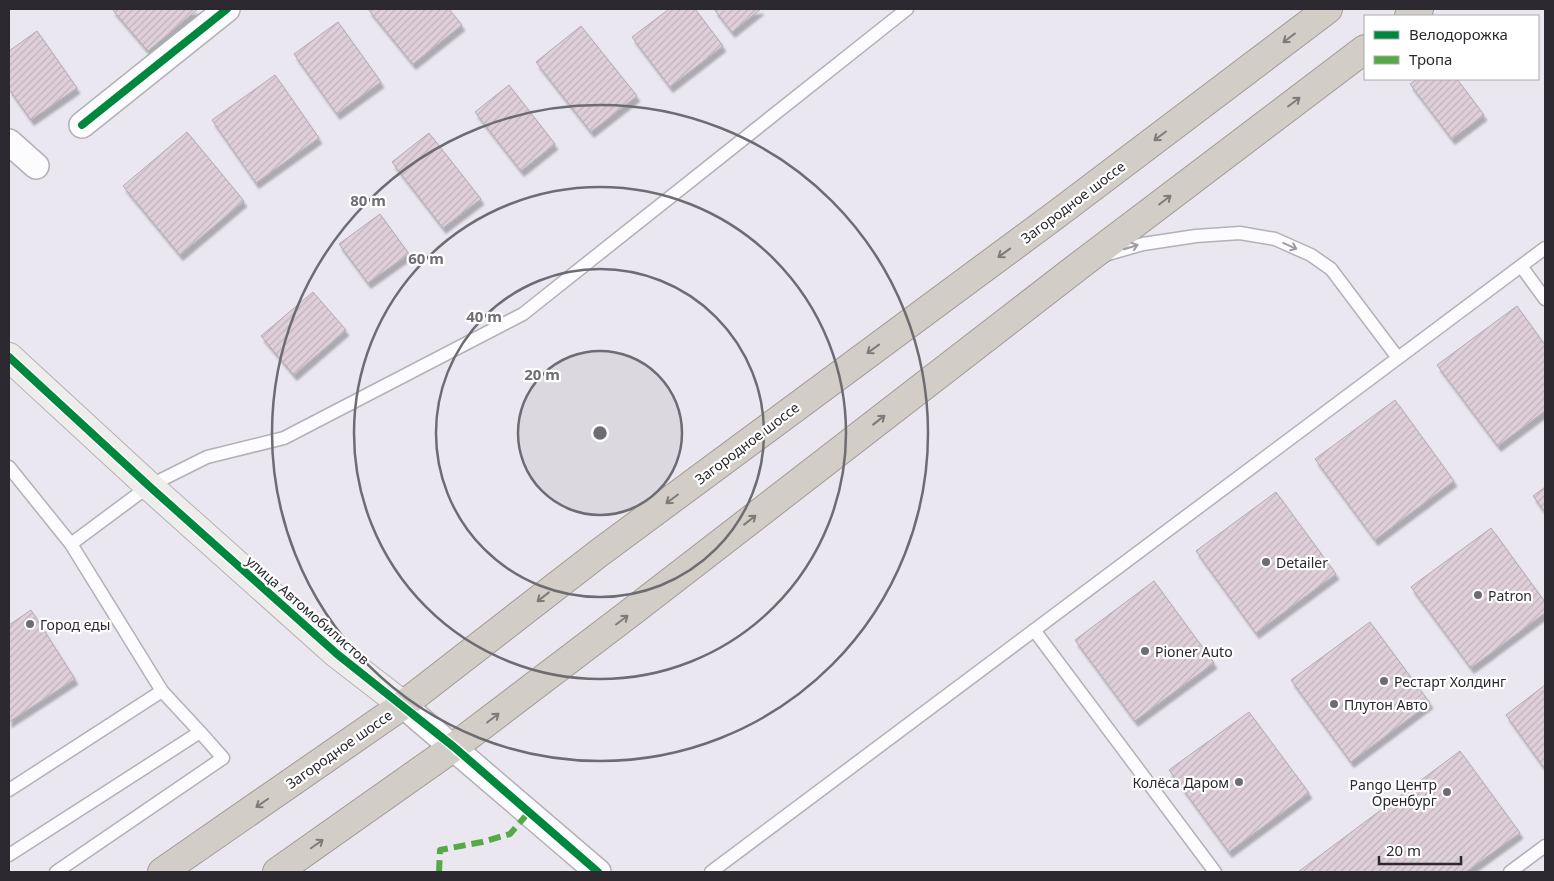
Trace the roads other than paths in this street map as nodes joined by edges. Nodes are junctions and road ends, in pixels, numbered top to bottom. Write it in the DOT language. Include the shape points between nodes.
graph roads {
  1 [pos="227,9"];
  2 [pos="907,9"];
  3 [pos="1328,9"];
  4 [pos="1364,50"];
  5 [pos="82,125"];
  6 [pos="9,142"];
  7 [pos="36,166"];
  8 [pos="1545,248"];
  9 [pos="1084,262"];
  10 [pos="1521,266"];
  11 [pos="1545,300"];
  12 [pos="9,357"];
  13 [pos="1398,358"];
  14 [pos="9,467"];
  15 [pos="149,486"];
  16 [pos="71,544"];
  17 [pos="1034,630"];
  18 [pos="162,691"];
  19 [pos="403,705"];
  20 [pos="200,732"];
  21 [pos="454,747"];
  22 [pos="9,790"];
  23 [pos="1545,846"];
  24 [pos="9,855"];
  25 [pos="56,872"];
  26 [pos="162,872"];
  27 [pos="277,872"];
  28 [pos="598,872"];
  29 [pos="710,872"];
  30 [pos="1215,872"];
  31 [pos="1510,872"];
  1 -- 5 [label="street"];
  2 -- 15 [label="lane" via="523,314 284,438 207,456"];
  3 -- 19 [label="highway, Загородное шоссе, one-way" via="599,553"];
  9 -- 4 [label="highway, one-way"];
  6 -- 7 [label="street"];
  8 -- 10 [label="lane"];
  9 -- 13 [label="lane, one-way" via="1142,244 1196,236 1240,233 1275,239 1311,255 1331,269"];
  21 -- 9 [label="highway, one-way"];
  10 -- 11 [label="lane"];
  10 -- 13 [label="lane"];
  12 -- 15 [label="street, улица Автомобилистов"];
  13 -- 17 [label="lane"];
  14 -- 16 [label="lane"];
  15 -- 16 [label="lane"];
  15 -- 19 [label="street, улица Автомобилистов" via="336,654"];
  16 -- 18 [label="lane"];
  17 -- 29 [label="lane"];
  17 -- 30 [label="lane"];
  18 -- 20 [label="lane"];
  18 -- 22 [label="lane"];
  19 -- 21 [label="street, улица Автомобилистов"];
  19 -- 26 [label="highway, Загородное шоссе, one-way"];
  20 -- 24 [label="lane"];
  20 -- 25 [label="lane" via="223,758"];
  27 -- 21 [label="highway, one-way"];
  21 -- 28 [label="street, улица Автомобилистов"];
  23 -- 31 [label="lane"];
}
